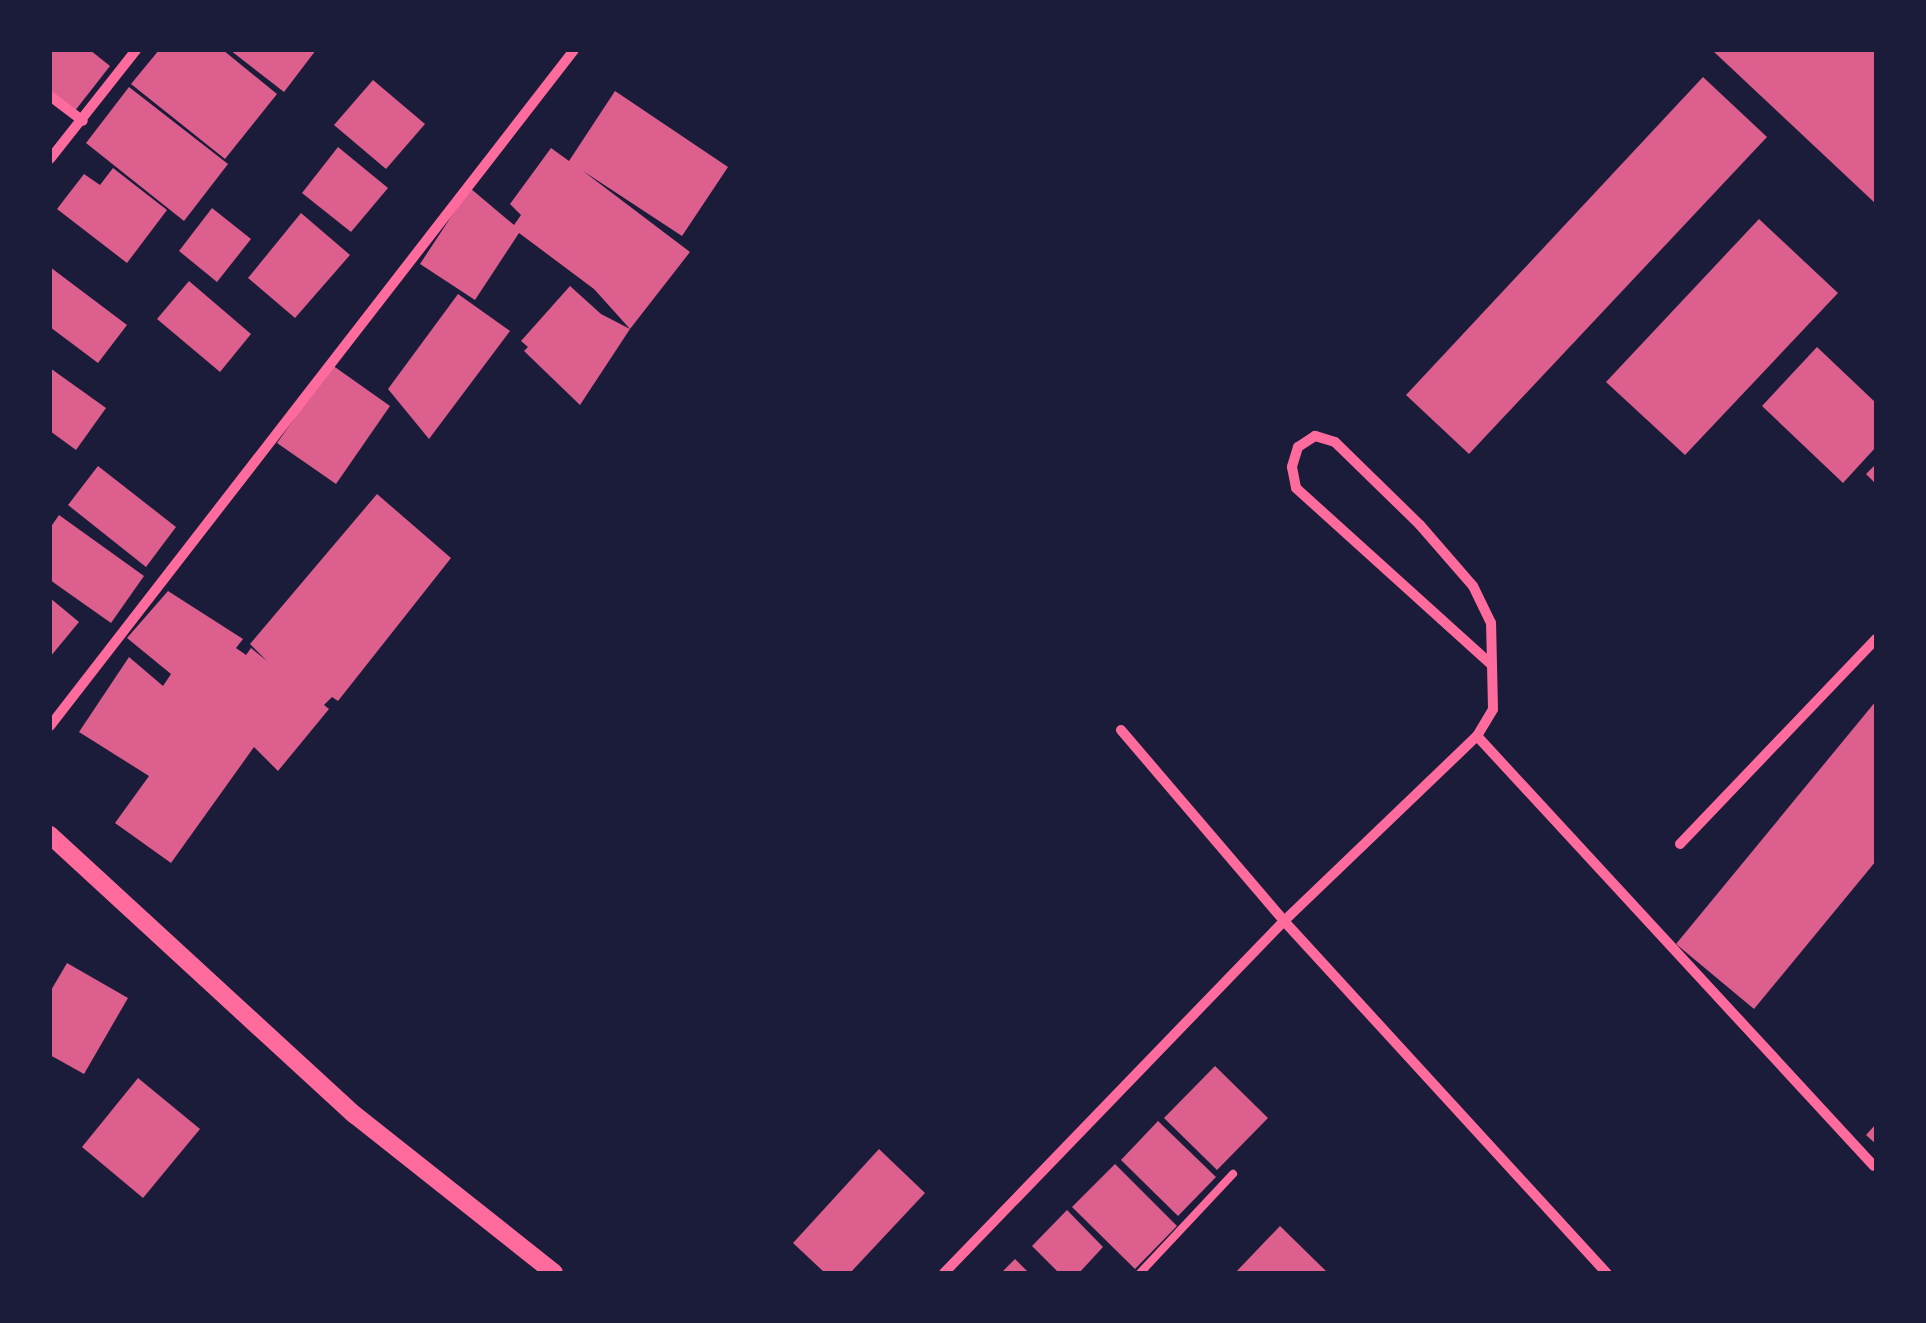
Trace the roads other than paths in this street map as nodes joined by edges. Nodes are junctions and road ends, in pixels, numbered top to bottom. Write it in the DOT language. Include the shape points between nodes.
graph roads {
  1 [pos="136,50"];
  2 [pos="574,50"];
  3 [pos="50,96"];
  4 [pos="83,121"];
  5 [pos="50,159"];
  6 [pos="1876,640"];
  7 [pos="1492,665"];
  8 [pos="50,726"];
  9 [pos="1122,730"];
  10 [pos="1477,736"];
  11 [pos="50,836"];
  12 [pos="1680,844"];
  13 [pos="1284,921"];
  14 [pos="1874,1166"];
  15 [pos="1233,1174"];
  16 [pos="554,1273"];
  17 [pos="944,1273"];
  18 [pos="1140,1273"];
  19 [pos="1607,1273"];
  1 -- 4 [label="street"];
  2 -- 8 [label="street"];
  3 -- 4 [label="street"];
  4 -- 5 [label="street"];
  6 -- 12 [label="street"];
  7 -- 7 [label="street" via="1491,623 1473,586 1420,525 1335,442 1316,436 1298,447 1292,467 1296,488"];
  7 -- 10 [label="street" via="1493,709"];
  9 -- 13 [label="street"];
  10 -- 13 [label="street"];
  10 -- 14 [label="street"];
  11 -- 16 [label="street" via="355,1115"];
  13 -- 17 [label="street"];
  13 -- 19 [label="street"];
  15 -- 18 [label="lane"];
}
